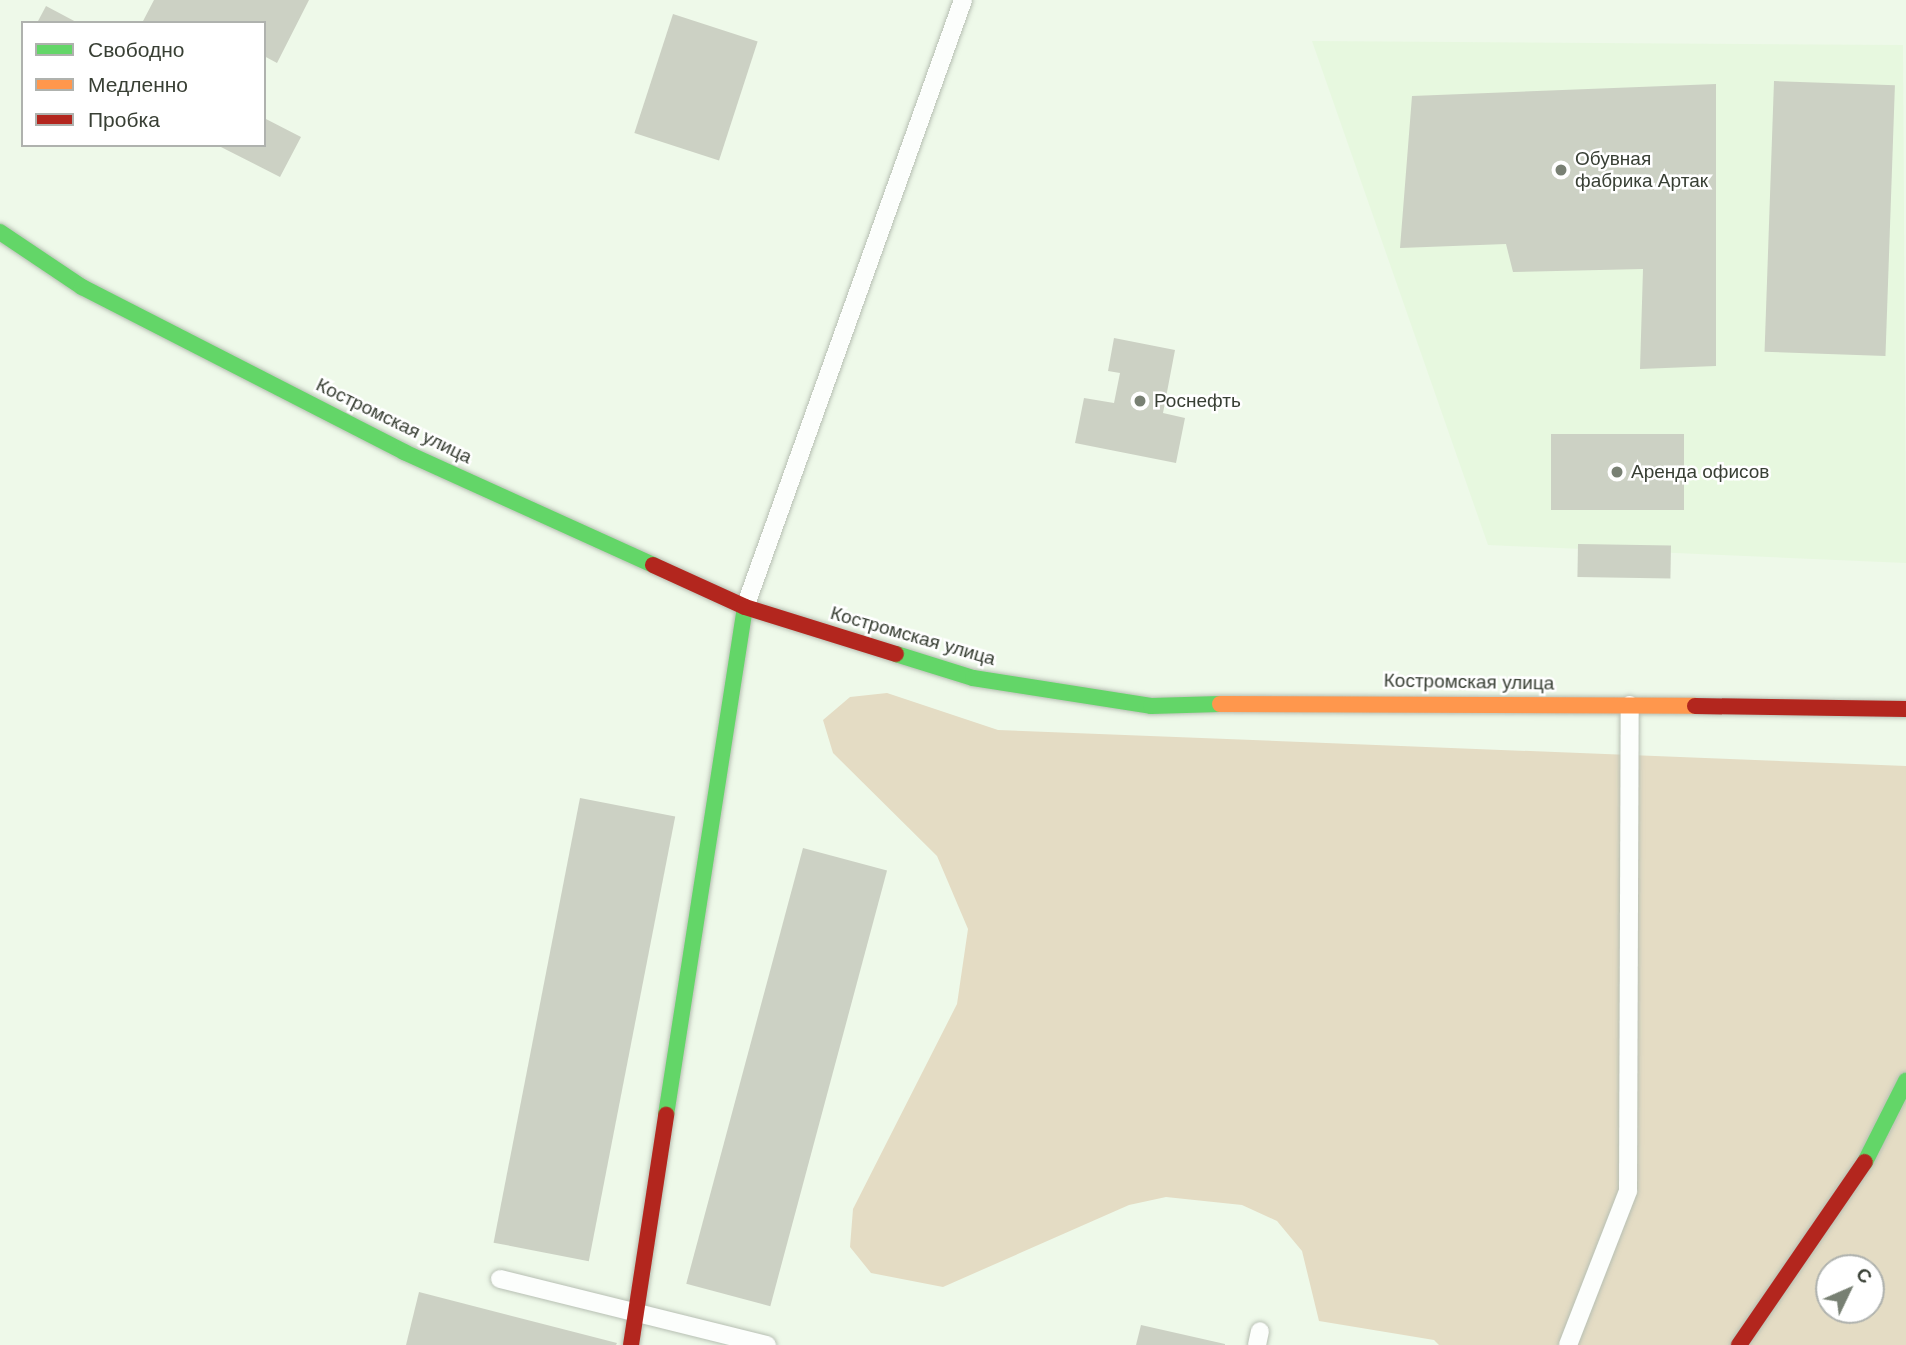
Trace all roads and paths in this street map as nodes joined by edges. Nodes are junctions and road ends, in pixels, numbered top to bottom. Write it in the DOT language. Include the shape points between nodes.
graph roads {
  1 [pos="963,0"];
  2 [pos="0,232"];
  3 [pos="745,607"];
  4 [pos="1630,705"];
  5 [pos="1906,709"];
  6 [pos="1906,1081"];
  7 [pos="500,1279"];
  8 [pos="636,1313"];
  9 [pos="631,1345"];
  10 [pos="767,1345"];
  11 [pos="1568,1345"];
  12 [pos="1739,1345"];
  1 -- 3 [label="lane"];
  2 -- 3 [label="main road, Костромская улица" via="82,286 404,452"];
  3 -- 4 [label="main road, Костромская улица" via="972,678 1151,706 1334,702"];
  3 -- 8 [label="main road"];
  4 -- 5 [label="main road, Костромская улица"];
  4 -- 11 [label="lane" via="1628,1191"];
  6 -- 12 [label="main road" via="1866,1161"];
  7 -- 8 [label="lane"];
  8 -- 9 [label="main road"];
  8 -- 10 [label="lane"];
}
